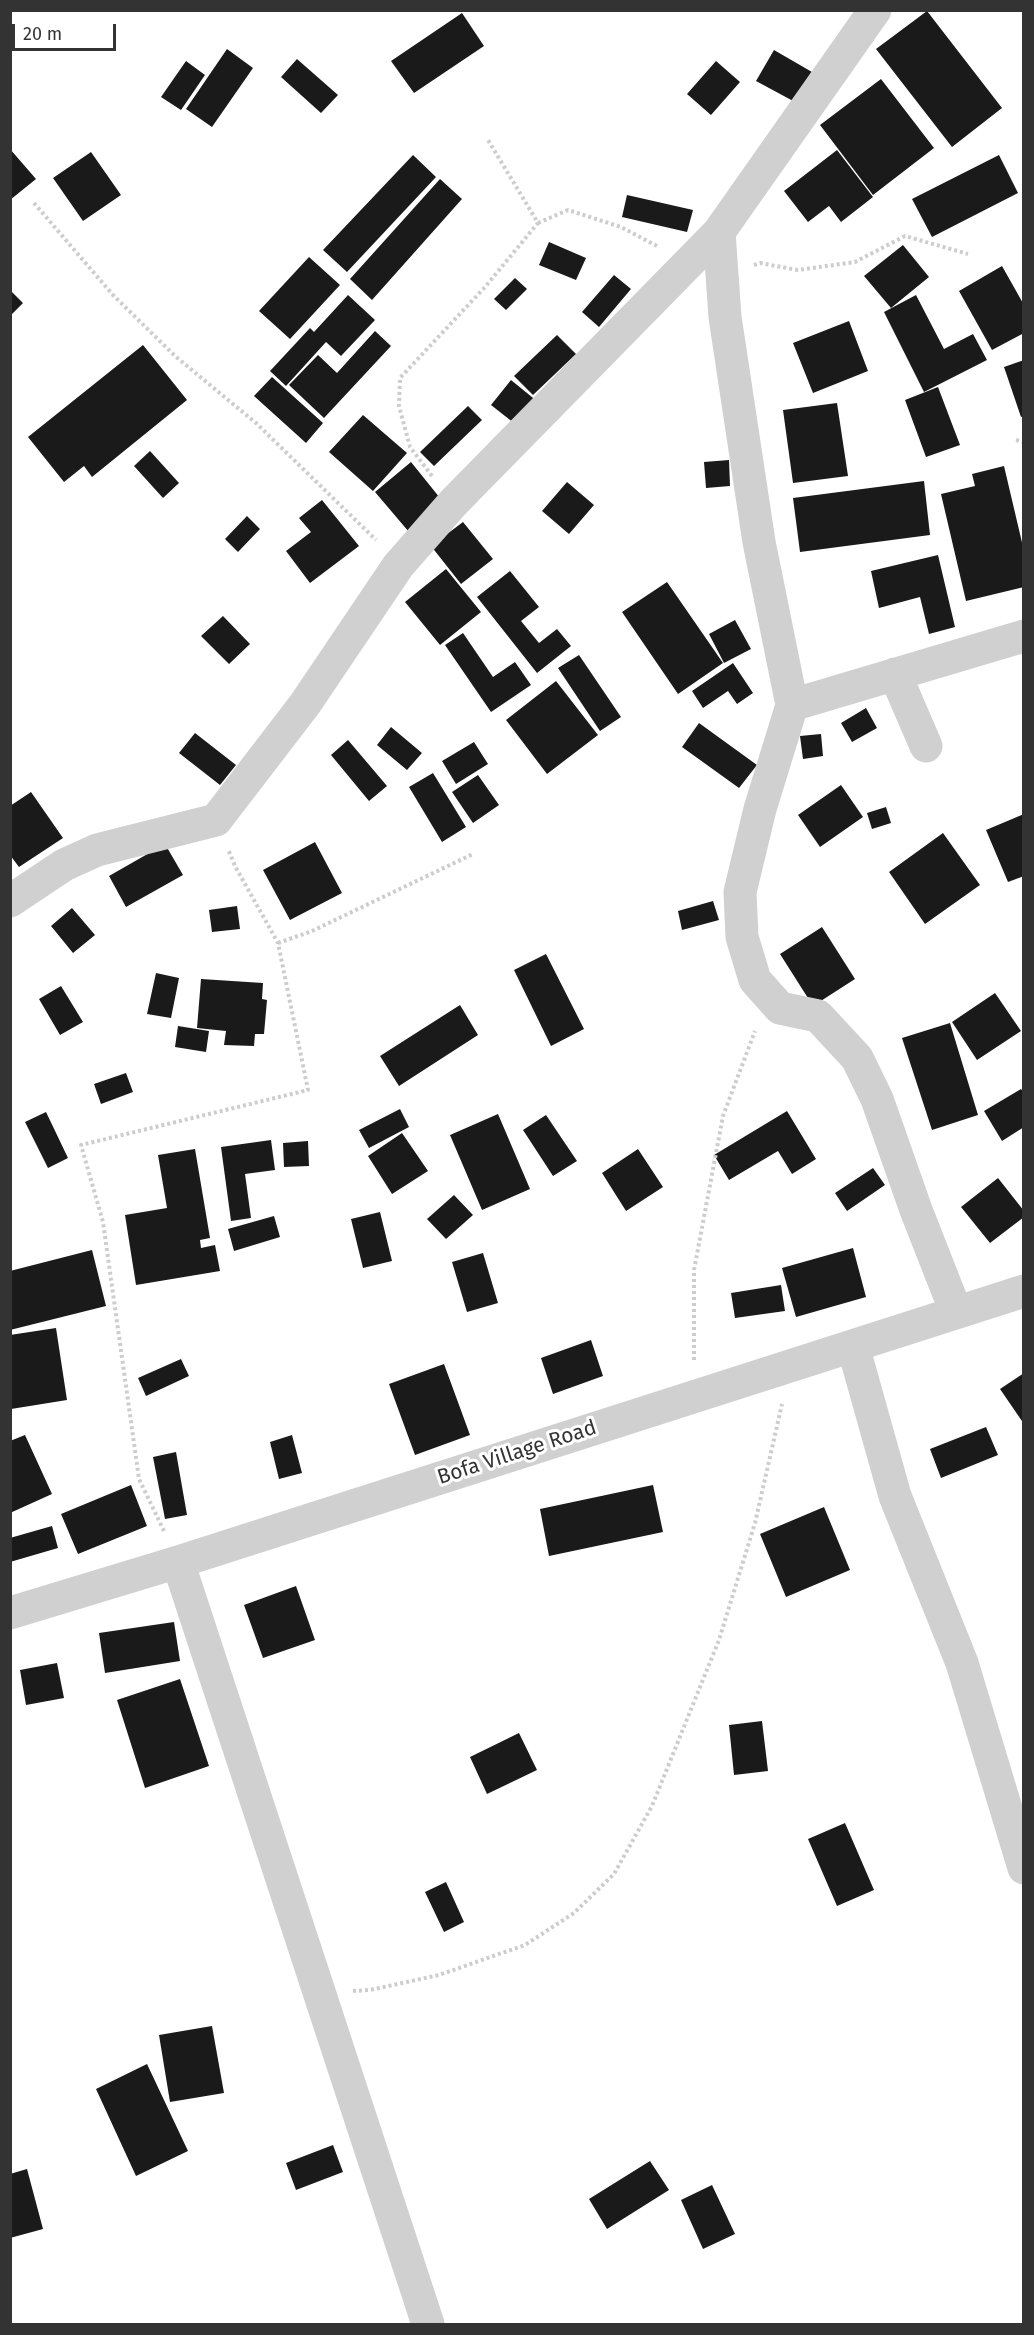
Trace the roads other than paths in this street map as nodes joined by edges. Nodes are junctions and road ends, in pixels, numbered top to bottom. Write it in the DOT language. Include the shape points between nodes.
graph roads {
  1 [pos="875,10"];
  2 [pos="718,232"];
  3 [pos="1023,636"];
  4 [pos="895,674"];
  5 [pos="792,705"];
  6 [pos="926,746"];
  7 [pos="10,901"];
  8 [pos="1023,1291"];
  9 [pos="956,1312"];
  10 [pos="853,1346"];
  11 [pos="178,1562"];
  12 [pos="10,1613"];
  13 [pos="1023,1868"];
  14 [pos="428,2325"];
  1 -- 2 [label="street"];
  2 -- 5 [label="street" via="725,317 759,542"];
  2 -- 7 [label="street" via="453,503 398,566 305,704 216,820 97,850 64,865"];
  3 -- 4 [label="street"];
  4 -- 5 [label="street"];
  4 -- 6 [label="street"];
  5 -- 9 [label="street" via="760,808 740,892 742,937 755,980 780,1008 818,1016 857,1059 877,1099"];
  8 -- 9 [label="street, Bofa Village Road"];
  9 -- 10 [label="street, Bofa Village Road"];
  10 -- 11 [label="street, Bofa Village Road"];
  10 -- 13 [label="street" via="896,1496 962,1663"];
  11 -- 12 [label="street, Bofa Village Road"];
  11 -- 14 [label="street"];
}
